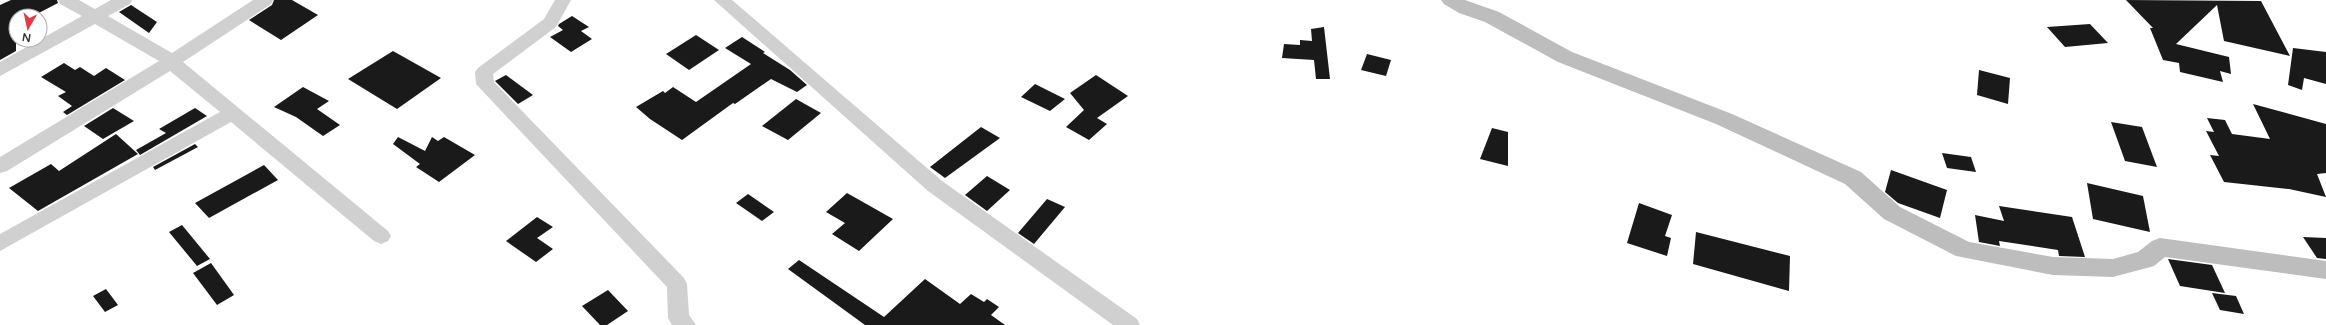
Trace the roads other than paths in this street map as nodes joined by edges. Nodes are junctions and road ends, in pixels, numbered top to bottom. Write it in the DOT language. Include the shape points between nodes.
graph roads {
  1 [pos="66,0"];
  2 [pos="124,0"];
  3 [pos="265,0"];
  4 [pos="563,0"];
  5 [pos="722,0"];
  6 [pos="1451,0"];
  7 [pos="96,17"];
  8 [pos="170,62"];
  9 [pos="0,70"];
  10 [pos="233,113"];
  11 [pos="0,166"];
  12 [pos="381,236"];
  13 [pos="0,244"];
  14 [pos="2326,270"];
  15 [pos="685,325"];
  16 [pos="1128,325"];
  1 -- 7 [label="street"];
  2 -- 7 [label="street"];
  3 -- 8 [label="street"];
  4 -- 15 [label="street" via="550,23 484,72 485,84 678,284 678,318"];
  5 -- 16 [label="street" via="935,186"];
  6 -- 14 [label="street" via="1466,9 1492,17 1565,57 1724,119 1853,178 1892,213 1964,250 2053,266 2113,268 2146,259 2160,247"];
  7 -- 8 [label="street" via="159,52"];
  7 -- 9 [label="street"];
  8 -- 10 [label="street"];
  8 -- 11 [label="street"];
  10 -- 12 [label="street"];
  10 -- 13 [label="street"];
}
